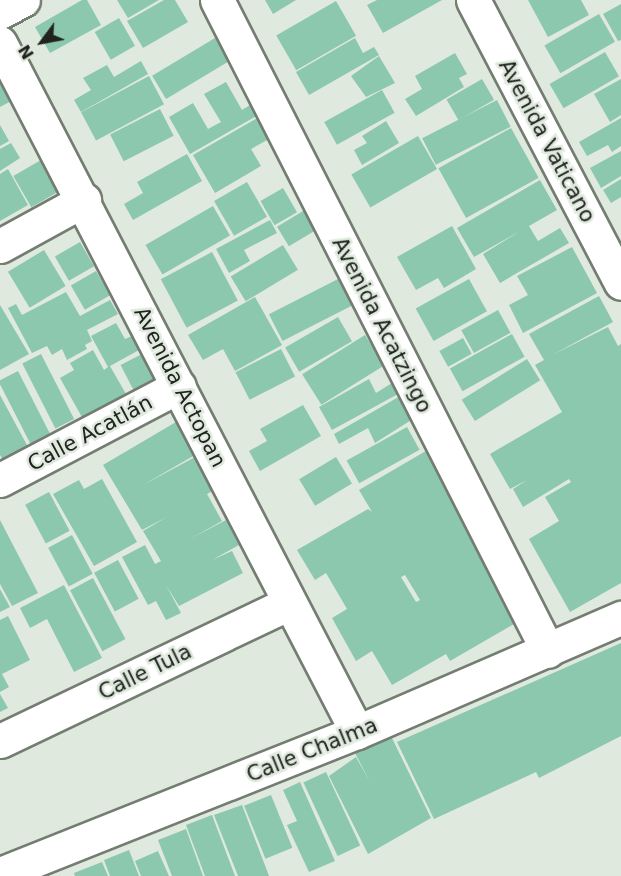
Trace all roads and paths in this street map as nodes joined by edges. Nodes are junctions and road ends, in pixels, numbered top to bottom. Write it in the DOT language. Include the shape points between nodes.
graph roads {
  1 [pos="23,0"];
  2 [pos="217,0"];
  3 [pos="473,0"];
  4 [pos="0,12"];
  5 [pos="0,43"];
  6 [pos="84,200"];
  7 [pos="0,246"];
  8 [pos="621,283"];
  9 [pos="179,386"];
  10 [pos="0,480"];
  11 [pos="289,603"];
  12 [pos="621,618"];
  13 [pos="548,651"];
  14 [pos="357,732"];
  15 [pos="0,741"];
  16 [pos="0,874"];
  1 -- 4 [label="street"];
  2 -- 13 [label="street, Avenida Acatzingo"];
  3 -- 8 [label="street, Avenida Vaticano"];
  5 -- 6 [label="street, Avenida Actopan"];
  6 -- 7 [label="street"];
  6 -- 9 [label="street, Avenida Actopan"];
  9 -- 10 [label="street, Calle Acatlán"];
  9 -- 11 [label="street, Avenida Actopan"];
  11 -- 14 [label="street, Avenida Actopan"];
  11 -- 15 [label="street, Calle Tula"];
  12 -- 13 [label="street, Calle Chalma"];
  13 -- 14 [label="street, Calle Chalma"];
  14 -- 16 [label="street, Calle Chalma"];
}
